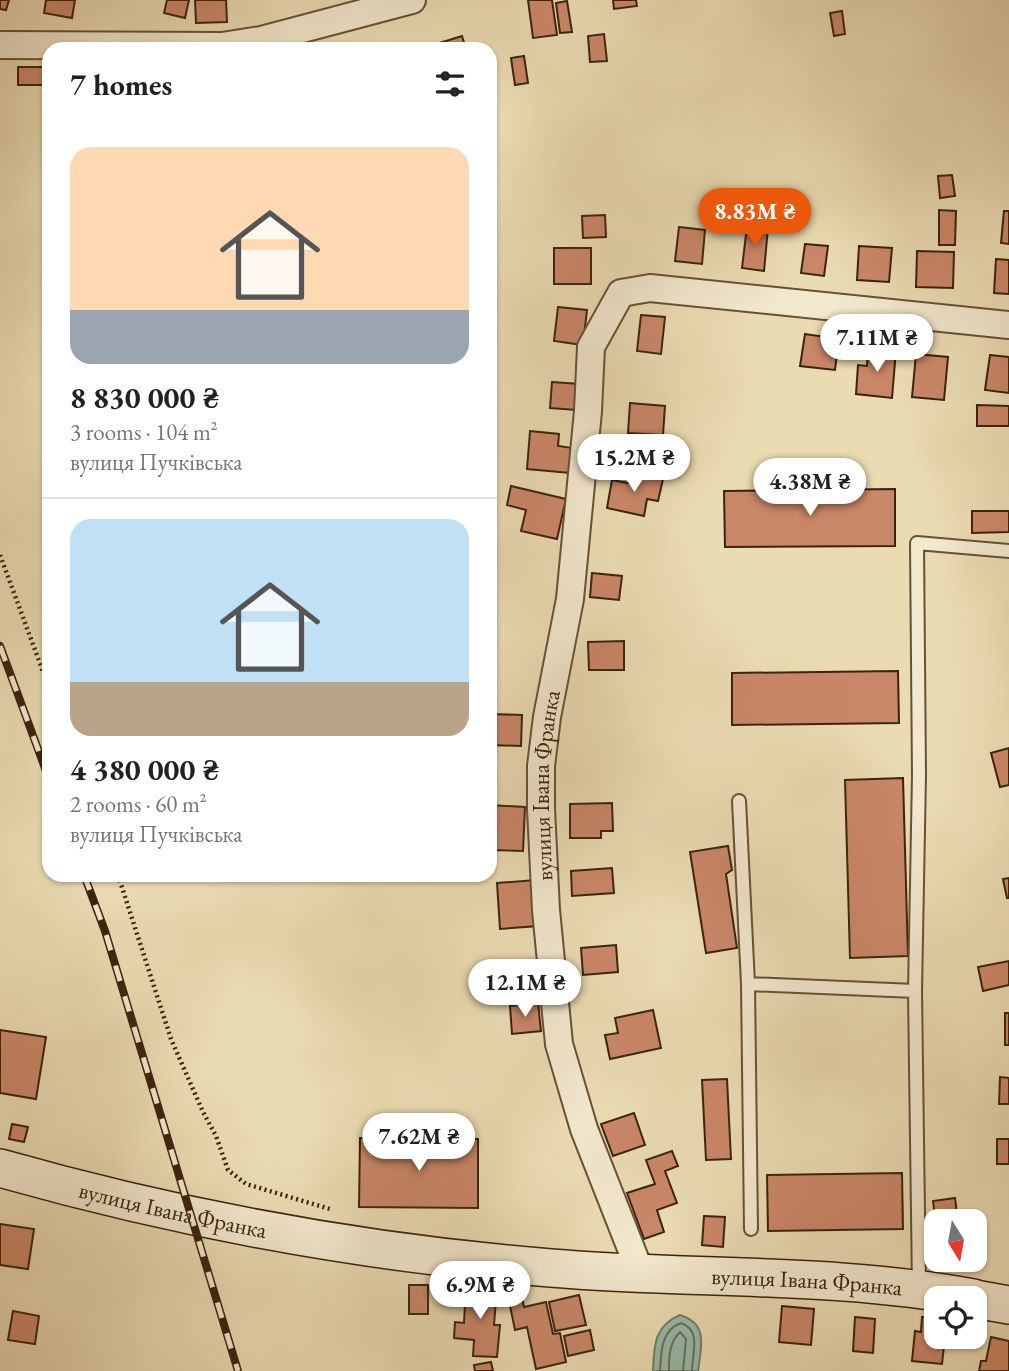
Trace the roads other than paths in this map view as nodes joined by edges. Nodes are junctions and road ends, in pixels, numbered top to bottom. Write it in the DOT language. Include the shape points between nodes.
graph roads {
  1 [pos="412,0"];
  2 [pos="377,6"];
  3 [pos="248,42"];
  4 [pos="0,45"];
  5 [pos="42,45"];
  6 [pos="1009,324"];
  7 [pos="1009,551"];
  8 [pos="739,801"];
  9 [pos="748,984"];
  10 [pos="915,991"];
  11 [pos="0,1168"];
  12 [pos="751,1229"];
  13 [pos="641,1274"];
  14 [pos="919,1288"];
  15 [pos="924,1289"];
  16 [pos="987,1302"];
  17 [pos="1009,1306"];
  1 -- 2 [label="street"];
  2 -- 3 [label="street"];
  4 -- 5 [label="street"];
  6 -- 13 [label="street, вулиця Івана Франка" via="650,288 621,293 591,347 570,599 541,766 546,910 559,1044 584,1129"];
  7 -- 10 [label="lane" via="917,543"];
  8 -- 9 [label="lane"];
  9 -- 10 [label="lane"];
  9 -- 12 [label="lane"];
  10 -- 14 [label="lane"];
  11 -- 13 [label="main road, вулиця Івана Франка" via="191,1215 397,1253"];
  13 -- 14 [label="main road, вулиця Івана Франка" via="812,1279"];
  14 -- 15 [label="main road, вулиця Івана Франка"];
  16 -- 17 [label="main road, вулиця Івана Франка"];
}
